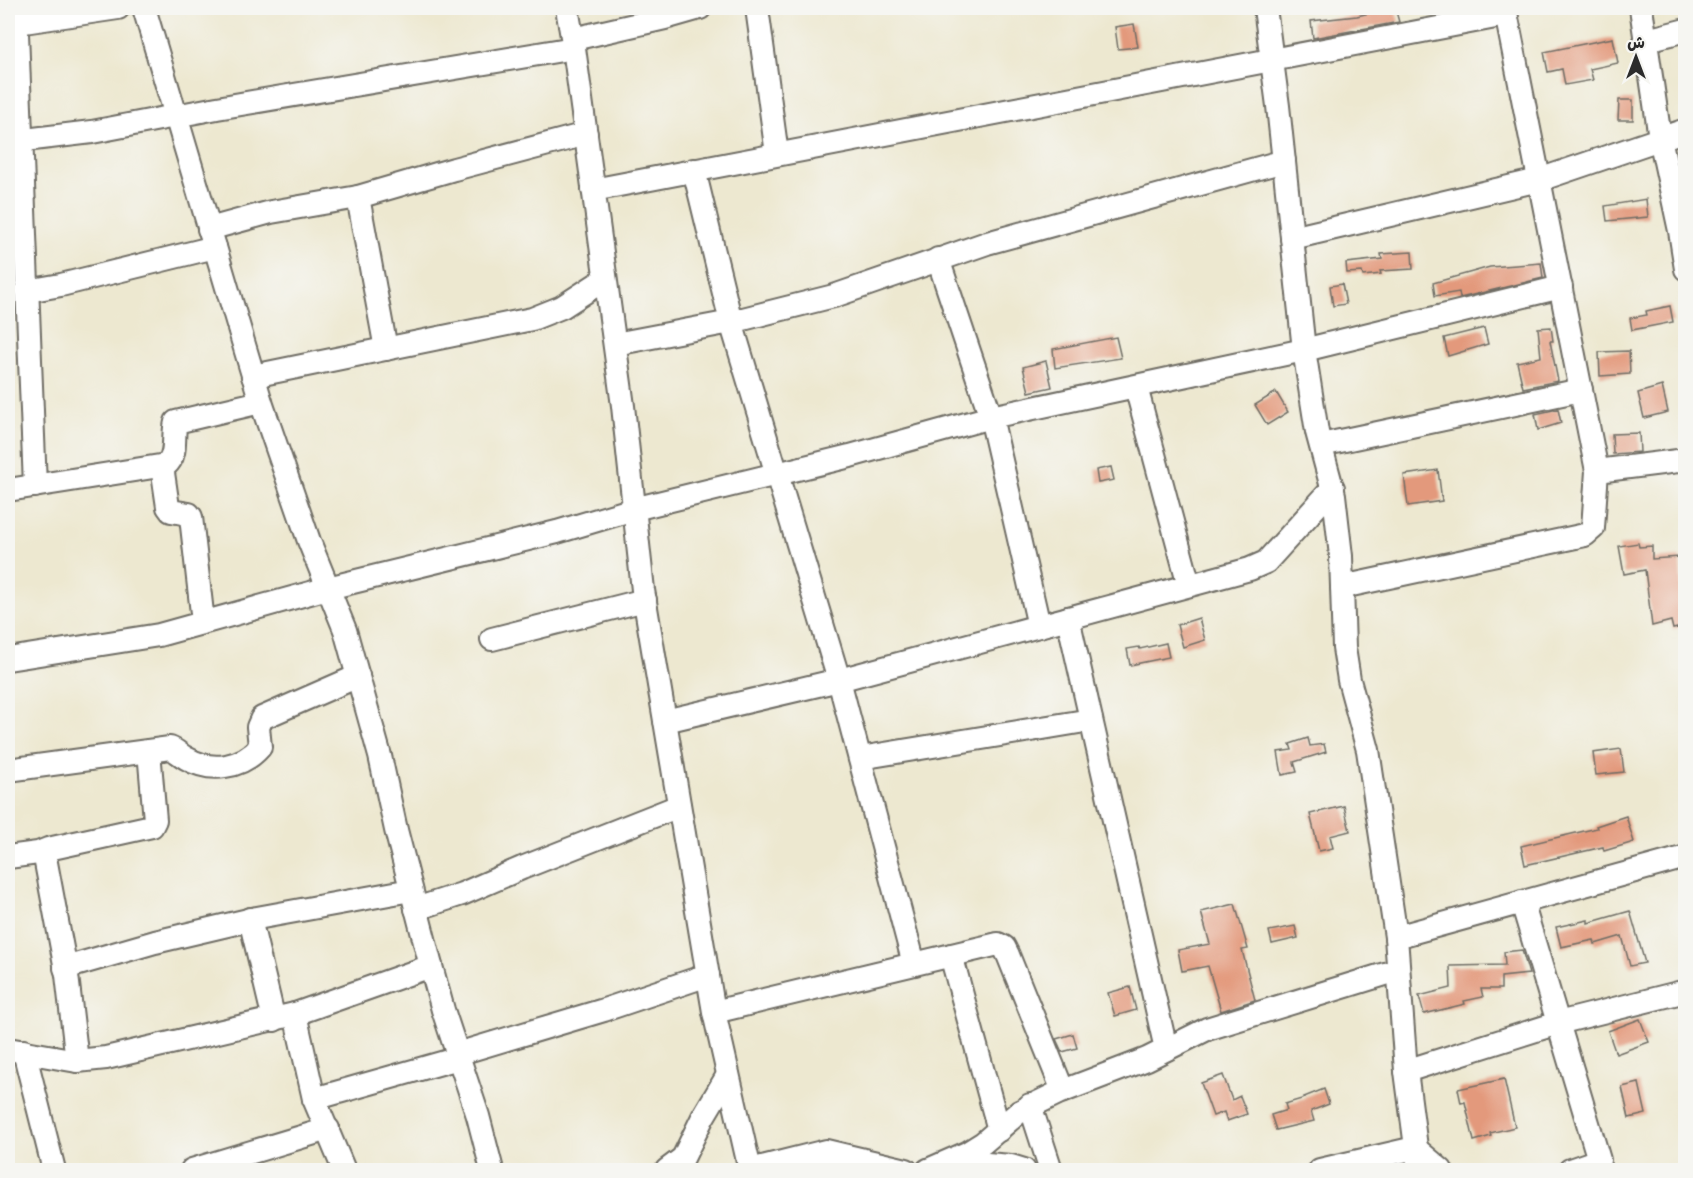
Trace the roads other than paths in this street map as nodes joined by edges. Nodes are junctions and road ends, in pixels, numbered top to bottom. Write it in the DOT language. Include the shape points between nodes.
graph roads {
  1 [pos="118,8"];
  2 [pos="144,8"];
  3 [pos="567,8"];
  4 [pos="700,8"];
  5 [pos="757,8"];
  6 [pos="1265,8"];
  7 [pos="1641,8"];
  8 [pos="1506,11"];
  9 [pos="16,15"];
  10 [pos="1686,30"];
  11 [pos="1647,40"];
  12 [pos="573,43"];
  13 [pos="1272,61"];
  14 [pos="178,117"];
  15 [pos="1686,130"];
  16 [pos="586,134"];
  17 [pos="1660,138"];
  18 [pos="14,142"];
  19 [pos="777,154"];
  20 [pos="1284,161"];
  21 [pos="694,170"];
  22 [pos="1539,180"];
  23 [pos="594,190"];
  24 [pos="358,197"];
  25 [pos="212,238"];
  26 [pos="1292,238"];
  27 [pos="938,259"];
  28 [pos="1686,269"];
  29 [pos="605,279"];
  30 [pos="1561,287"];
  31 [pos="27,291"];
  32 [pos="731,322"];
  33 [pos="615,344"];
  34 [pos="386,349"];
  35 [pos="1304,350"];
  36 [pos="253,376"];
  37 [pos="1136,387"];
  38 [pos="1581,390"];
  39 [pos="261,402"];
  40 [pos="991,417"];
  41 [pos="1321,445"];
  42 [pos="1686,460"];
  43 [pos="162,466"];
  44 [pos="1597,471"];
  45 [pos="776,475"];
  46 [pos="35,486"];
  47 [pos="1333,488"];
  48 [pos="8,490"];
  49 [pos="634,509"];
  50 [pos="1189,585"];
  51 [pos="1342,587"];
  52 [pos="328,588"];
  53 [pos="645,600"];
  54 [pos="1068,618"];
  55 [pos="203,622"];
  56 [pos="1039,626"];
  57 [pos="492,639"];
  58 [pos="8,659"];
  59 [pos="358,676"];
  60 [pos="839,680"];
  61 [pos="1091,720"];
  62 [pos="665,721"];
  63 [pos="148,751"];
  64 [pos="860,758"];
  65 [pos="8,770"];
  66 [pos="679,806"];
  67 [pos="44,852"];
  68 [pos="8,857"];
  69 [pos="1686,857"];
  70 [pos="413,900"];
  71 [pos="1522,903"];
  72 [pos="250,919"];
  73 [pos="1396,937"];
  74 [pos="951,955"];
  75 [pos="914,964"];
  76 [pos="431,966"];
  77 [pos="65,968"];
  78 [pos="1398,970"];
  79 [pos="708,975"];
  80 [pos="1686,991"];
  81 [pos="714,1012"];
  82 [pos="284,1017"];
  83 [pos="1558,1023"];
  84 [pos="1166,1049"];
  85 [pos="16,1050"];
  86 [pos="458,1056"];
  87 [pos="77,1061"];
  88 [pos="1406,1071"];
  89 [pos="728,1075"];
  90 [pos="1063,1091"];
  91 [pos="314,1099"];
  92 [pos="1030,1105"];
  93 [pos="328,1129"];
  94 [pos="999,1130"];
  95 [pos="1417,1159"];
  96 [pos="951,1161"];
  97 [pos="54,1170"];
  98 [pos="192,1170"];
  99 [pos="344,1170"];
  100 [pos="492,1170"];
  101 [pos="667,1170"];
  102 [pos="750,1170"];
  103 [pos="906,1170"];
  104 [pos="928,1170"];
  105 [pos="1024,1170"];
  106 [pos="1052,1170"];
  107 [pos="1320,1170"];
  108 [pos="1441,1170"];
  109 [pos="1570,1170"];
  1 -- 9 [label="street"];
  2 -- 14 [label="street"];
  3 -- 12 [label="street"];
  4 -- 12 [label="street"];
  5 -- 19 [label="street"];
  6 -- 13 [label="street"];
  7 -- 11 [label="street"];
  8 -- 13 [label="street"];
  8 -- 22 [label="street"];
  9 -- 18 [label="street"];
  10 -- 11 [label="street"];
  11 -- 17 [label="street"];
  12 -- 14 [label="street"];
  12 -- 16 [label="street"];
  13 -- 19 [label="street"];
  13 -- 20 [label="street"];
  14 -- 18 [label="street"];
  14 -- 25 [label="street"];
  15 -- 17 [label="street"];
  16 -- 23 [label="street"];
  16 -- 24 [label="street"];
  17 -- 22 [label="street"];
  17 -- 28 [label="street"];
  18 -- 31 [label="street"];
  19 -- 21 [label="street"];
  20 -- 26 [label="street"];
  20 -- 27 [label="street"];
  21 -- 23 [label="street"];
  21 -- 32 [label="street"];
  22 -- 26 [label="street"];
  22 -- 30 [label="street"];
  23 -- 29 [label="street"];
  24 -- 25 [label="street" via="271,212"];
  24 -- 34 [label="street"];
  25 -- 31 [label="street" via="61,285"];
  25 -- 36 [label="street"];
  26 -- 35 [label="street"];
  27 -- 32 [label="street" via="834,296"];
  27 -- 40 [label="street"];
  29 -- 33 [label="street"];
  29 -- 34 [label="street" via="562,306 532,319"];
  30 -- 35 [label="street"];
  30 -- 38 [label="street"];
  31 -- 46 [label="street"];
  32 -- 33 [label="street"];
  32 -- 45 [label="street"];
  33 -- 49 [label="street"];
  34 -- 36 [label="street"];
  35 -- 37 [label="street"];
  35 -- 41 [label="street"];
  36 -- 39 [label="street"];
  37 -- 40 [label="street"];
  37 -- 50 [label="street"];
  38 -- 41 [label="street"];
  38 -- 44 [label="street"];
  39 -- 43 [label="street" via="176,422 173,455"];
  39 -- 52 [label="street"];
  40 -- 45 [label="street"];
  40 -- 56 [label="street"];
  41 -- 47 [label="street"];
  42 -- 44 [label="street"];
  43 -- 46 [label="street"];
  43 -- 55 [label="street" via="168,507 191,517"];
  44 -- 51 [label="street" via="1594,522 1585,535"];
  45 -- 49 [label="street"];
  45 -- 60 [label="street"];
  46 -- 48 [label="street"];
  47 -- 50 [label="street" via="1266,562"];
  47 -- 51 [label="street"];
  49 -- 52 [label="street" via="557,532"];
  49 -- 53 [label="street"];
  50 -- 54 [label="street"];
  51 -- 73 [label="street" via="1346,661 1368,750"];
  52 -- 55 [label="street"];
  52 -- 59 [label="street"];
  53 -- 57 [label="street"];
  53 -- 62 [label="street"];
  54 -- 56 [label="street"];
  54 -- 61 [label="street"];
  55 -- 58 [label="street" via="159,634"];
  56 -- 60 [label="street"];
  59 -- 63 [label="street" via="262,718 258,727 260,747 237,765 214,767 170,748"];
  59 -- 70 [label="street"];
  60 -- 62 [label="street"];
  60 -- 64 [label="street"];
  61 -- 64 [label="street"];
  61 -- 84 [label="street"];
  62 -- 66 [label="street"];
  63 -- 65 [label="street"];
  63 -- 67 [label="street" via="155,820 152,826"];
  64 -- 75 [label="street"];
  66 -- 70 [label="street" via="462,894"];
  66 -- 79 [label="street"];
  67 -- 68 [label="street"];
  67 -- 77 [label="street"];
  69 -- 71 [label="street"];
  70 -- 72 [label="street"];
  70 -- 76 [label="street"];
  71 -- 73 [label="street"];
  71 -- 83 [label="street"];
  72 -- 77 [label="street"];
  72 -- 82 [label="street"];
  73 -- 78 [label="street"];
  74 -- 75 [label="street"];
  74 -- 90 [label="street" via="998,944 1004,947"];
  74 -- 94 [label="street"];
  75 -- 81 [label="street"];
  76 -- 82 [label="street"];
  76 -- 86 [label="street"];
  77 -- 87 [label="street"];
  78 -- 84 [label="street" via="1239,1018"];
  78 -- 88 [label="street"];
  79 -- 81 [label="street"];
  79 -- 86 [label="street"];
  80 -- 83 [label="street"];
  81 -- 89 [label="street"];
  82 -- 87 [label="street" via="106,1058"];
  82 -- 91 [label="street"];
  83 -- 88 [label="street"];
  83 -- 109 [label="street" via="1599,1160"];
  84 -- 90 [label="street"];
  85 -- 87 [label="street"];
  85 -- 97 [label="street"];
  86 -- 91 [label="street"];
  86 -- 100 [label="street"];
  88 -- 95 [label="street"];
  89 -- 101 [label="street" via="683,1158"];
  89 -- 102 [label="street"];
  90 -- 92 [label="street"];
  91 -- 93 [label="street"];
  92 -- 94 [label="street"];
  92 -- 106 [label="street"];
  93 -- 98 [label="street"];
  93 -- 99 [label="street"];
  94 -- 96 [label="street"];
  95 -- 107 [label="street"];
  95 -- 108 [label="street"];
  96 -- 104 [label="street"];
  96 -- 105 [label="street"];
  102 -- 103 [label="street" via="826,1151"];
}
